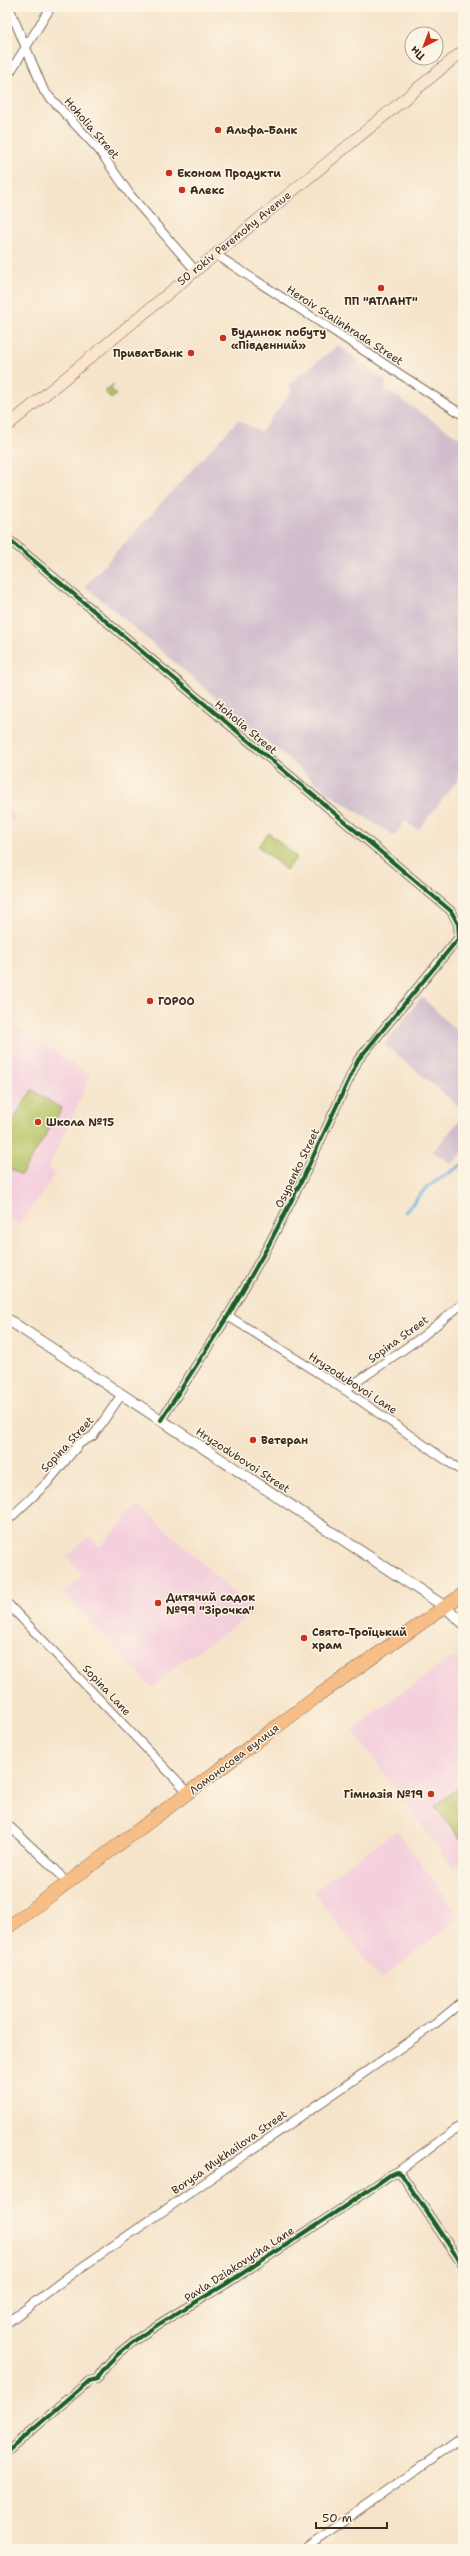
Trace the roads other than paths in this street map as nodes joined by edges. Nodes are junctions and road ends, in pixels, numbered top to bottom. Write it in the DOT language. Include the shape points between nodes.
graph roads {
  1 [pos="9,7"];
  2 [pos="51,7"];
  3 [pos="26,46"];
  4 [pos="463,51"];
  5 [pos="7,77"];
  6 [pos="215,254"];
  7 [pos="195,270"];
  8 [pos="463,415"];
  9 [pos="7,426"];
  10 [pos="7,538"];
  11 [pos="461,936"];
  12 [pos="463,1303"];
  13 [pos="228,1316"];
  14 [pos="7,1319"];
  15 [pos="345,1390"];
  16 [pos="122,1394"];
  17 [pos="161,1420"];
  18 [pos="463,1472"];
  19 [pos="7,1521"];
  20 [pos="463,1594"];
  21 [pos="7,1603"];
  22 [pos="444,1606"];
  23 [pos="463,1623"];
  24 [pos="189,1793"];
  25 [pos="7,1824"];
  26 [pos="67,1884"];
  27 [pos="7,1928"];
  28 [pos="463,2001"];
  29 [pos="463,2124"];
  30 [pos="397,2172"];
  31 [pos="463,2266"];
  32 [pos="7,2323"];
  33 [pos="463,2436"];
  34 [pos="7,2452"];
  35 [pos="305,2549"];
  1 -- 3 [label="street, Hoholia Street"];
  2 -- 3 [label="street"];
  3 -- 5 [label="street"];
  3 -- 7 [label="street, Hoholia Street" via="44,91 99,150 131,196"];
  4 -- 6 [label="main road, 50 rokiv Peremohy Avenue"];
  6 -- 7 [label="main road, 50 rokiv Peremohy Avenue"];
  6 -- 8 [label="street, Heroiv Stalinhrada Street"];
  7 -- 9 [label="main road, 50 rokiv Peremohy Avenue"];
  10 -- 11 [label="street, Hoholia Street" via="451,911"];
  11 -- 13 [label="street, Osypenko Street" via="358,1060 295,1194"];
  12 -- 15 [label="street, Sopina Street" via="423,1336"];
  13 -- 15 [label="street, Hryzodubovoi Lane"];
  13 -- 17 [label="street, Osypenko Street"];
  14 -- 16 [label="street, Hryzodubovoi Street"];
  15 -- 18 [label="street, Hryzodubovoi Lane"];
  16 -- 17 [label="street, Hryzodubovoi Street"];
  16 -- 19 [label="street, Sopina Street" via="93,1436 80,1443 47,1483"];
  17 -- 22 [label="street, Hryzodubovoi Street"];
  20 -- 22 [label="highway, Ломоносова вулиця"];
  21 -- 24 [label="street, Sopina Lane"];
  22 -- 23 [label="street, Hryzodubovoi Street"];
  22 -- 24 [label="highway, Ломоносова вулиця"];
  24 -- 26 [label="highway, Ломоносова вулиця"];
  25 -- 26 [label="street" via="56,1870"];
  26 -- 27 [label="highway, Ломоносова вулиця"];
  28 -- 32 [label="street, Borysa Mykhailova Street" via="435,2024 69,2276"];
  29 -- 30 [label="street, Pavla Dziakovycha Lane"];
  30 -- 31 [label="street" via="402,2175"];
  30 -- 34 [label="street, Pavla Dziakovycha Lane" via="136,2341 101,2371 97,2379 89,2381"];
  33 -- 35 [label="street"];
}
